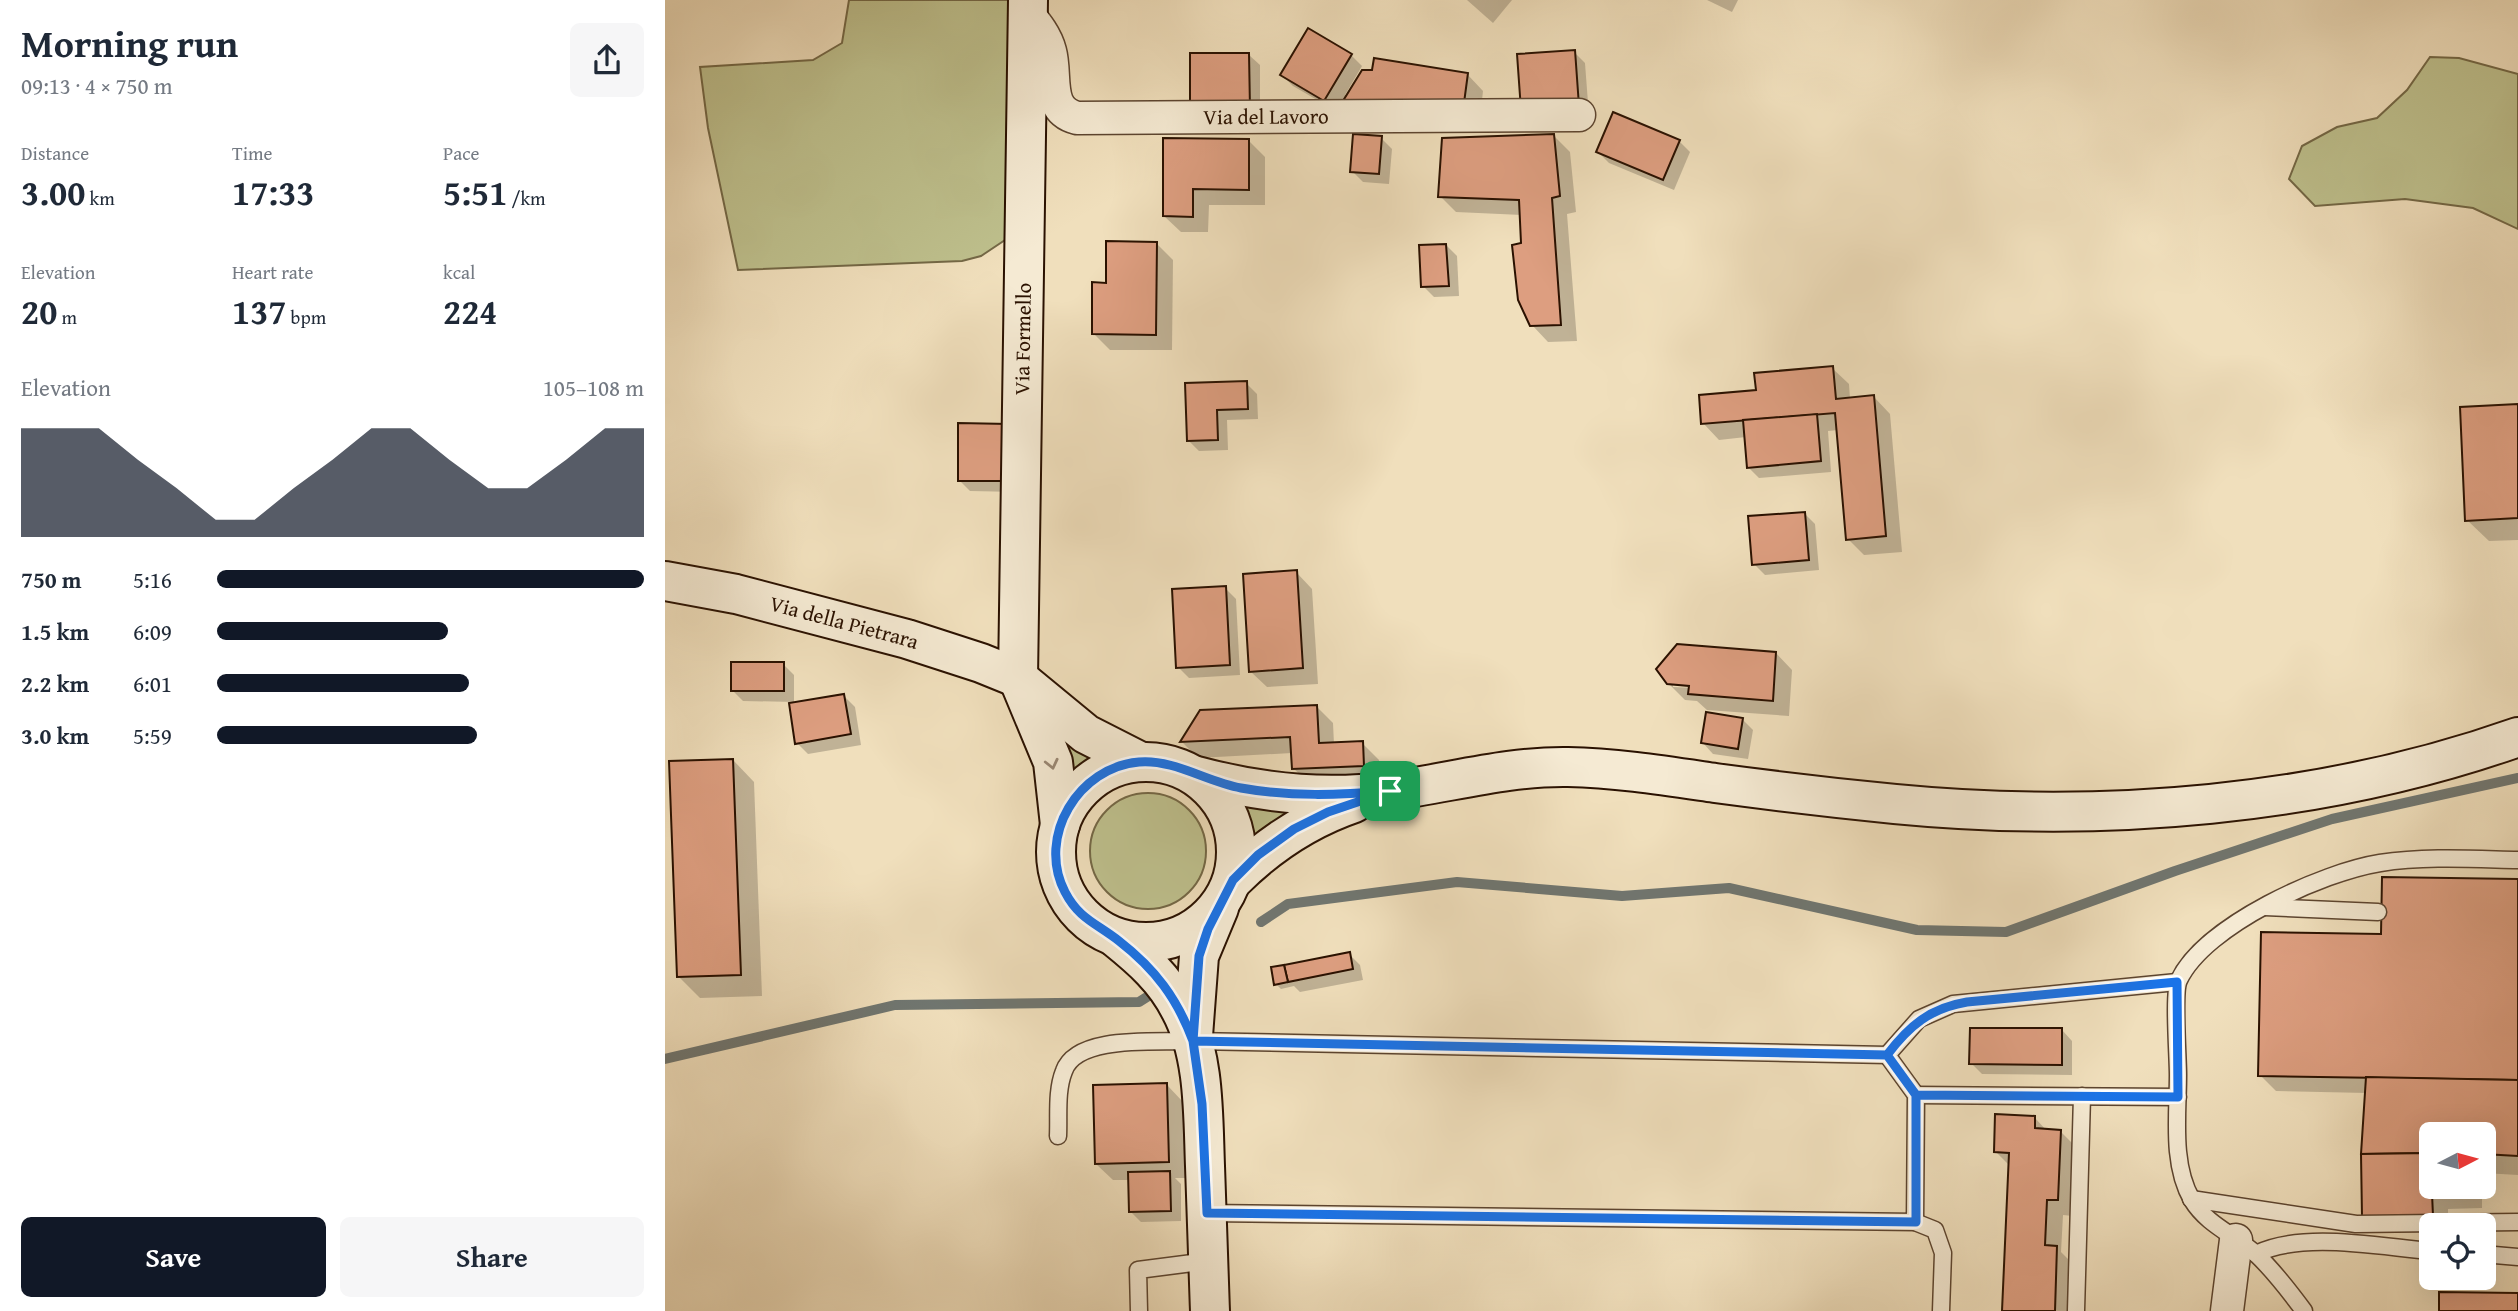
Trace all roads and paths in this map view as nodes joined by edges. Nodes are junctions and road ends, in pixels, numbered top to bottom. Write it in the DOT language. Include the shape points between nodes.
graph roads {
  1 [pos="1028,6"];
  2 [pos="1579,115"];
  3 [pos="665,581"];
  4 [pos="1018,678"];
  5 [pos="2518,737"];
  6 [pos="1141,762"];
  7 [pos="1197,776"];
  8 [pos="1390,791"];
  9 [pos="1060,825"];
  10 [pos="2518,860"];
  11 [pos="1227,893"];
  12 [pos="2262,907"];
  13 [pos="2378,912"];
  14 [pos="1116,938"];
  15 [pos="2177,982"];
  16 [pos="1193,1041"];
  17 [pos="1887,1055"];
  18 [pos="1916,1095"];
  19 [pos="2082,1096"];
  20 [pos="2178,1097"];
  21 [pos="1059,1136"];
  22 [pos="2192,1199"];
  23 [pos="1207,1213"];
  24 [pos="1916,1222"];
  25 [pos="2518,1222"];
  26 [pos="2246,1247"];
  27 [pos="2419,1250"];
  28 [pos="2496,1255"];
  29 [pos="2518,1256"];
  30 [pos="1208,1261"];
  31 [pos="1139,1311"];
  32 [pos="1210,1311"];
  33 [pos="1941,1311"];
  34 [pos="2076,1311"];
  35 [pos="2227,1311"];
  36 [pos="2304,1311"];
  1 -- 2 [label="street, Via del Lavoro" via="1048,45 1056,102 1068,116 1077,118"];
  1 -- 4 [label="main road, Via Formello"];
  3 -- 4 [label="main road, Via della Pietrara" via="736,594 907,639"];
  4 -- 6 [label="main road" via="1086,734"];
  4 -- 9 [label="main road, one-way" via="1053,762"];
  5 -- 8 [label="main road" via="2437,764 2333,788 2141,807 1944,808 1568,767 1498,771"];
  6 -- 7 [label="main road" via="1170,764"];
  6 -- 9 [label="main road" via="1119,765 1099,775 1069,806"];
  7 -- 8 [label="main road" via="1272,793 1324,796"];
  7 -- 11 [label="main road" via="1218,796 1232,822 1238,851"];
  8 -- 11 [label="main road" via="1294,829 1258,855"];
  9 -- 14 [label="main road" via="1057,858 1064,889 1090,924"];
  10 -- 12 [label="lane" via="2380,863 2337,874"];
  11 -- 14 [label="main road" via="1199,926 1173,940 1144,944"];
  11 -- 16 [label="main road" via="1199,956"];
  12 -- 13 [label="lane"];
  12 -- 15 [label="lane" via="2199,953"];
  14 -- 16 [label="main road" via="1169,989"];
  15 -- 17 [label="lane" via="1953,1004 1919,1019"];
  15 -- 20 [label="lane"];
  16 -- 17 [label="lane"];
  16 -- 21 [label="lane" via="1107,1045 1080,1052 1070,1060 1061,1082"];
  16 -- 23 [label="main road" via="1202,1104"];
  17 -- 18 [label="lane"];
  18 -- 19 [label="lane"];
  18 -- 24 [label="lane"];
  19 -- 20 [label="lane"];
  19 -- 34 [label="lane"];
  20 -- 22 [label="lane" via="2179,1160"];
  22 -- 25 [label="lane" via="2356,1224"];
  22 -- 26 [label="lane" via="2207,1218"];
  23 -- 24 [label="lane"];
  23 -- 30 [label="main road"];
  24 -- 33 [label="lane" via="1935,1230 1942,1245"];
  26 -- 27 [label="lane" via="2305,1243"];
  26 -- 35 [label="street"];
  26 -- 36 [label="lane"];
  28 -- 29 [label="lane"];
  30 -- 31 [label="lane" via="1138,1270"];
  30 -- 32 [label="main road"];
}
